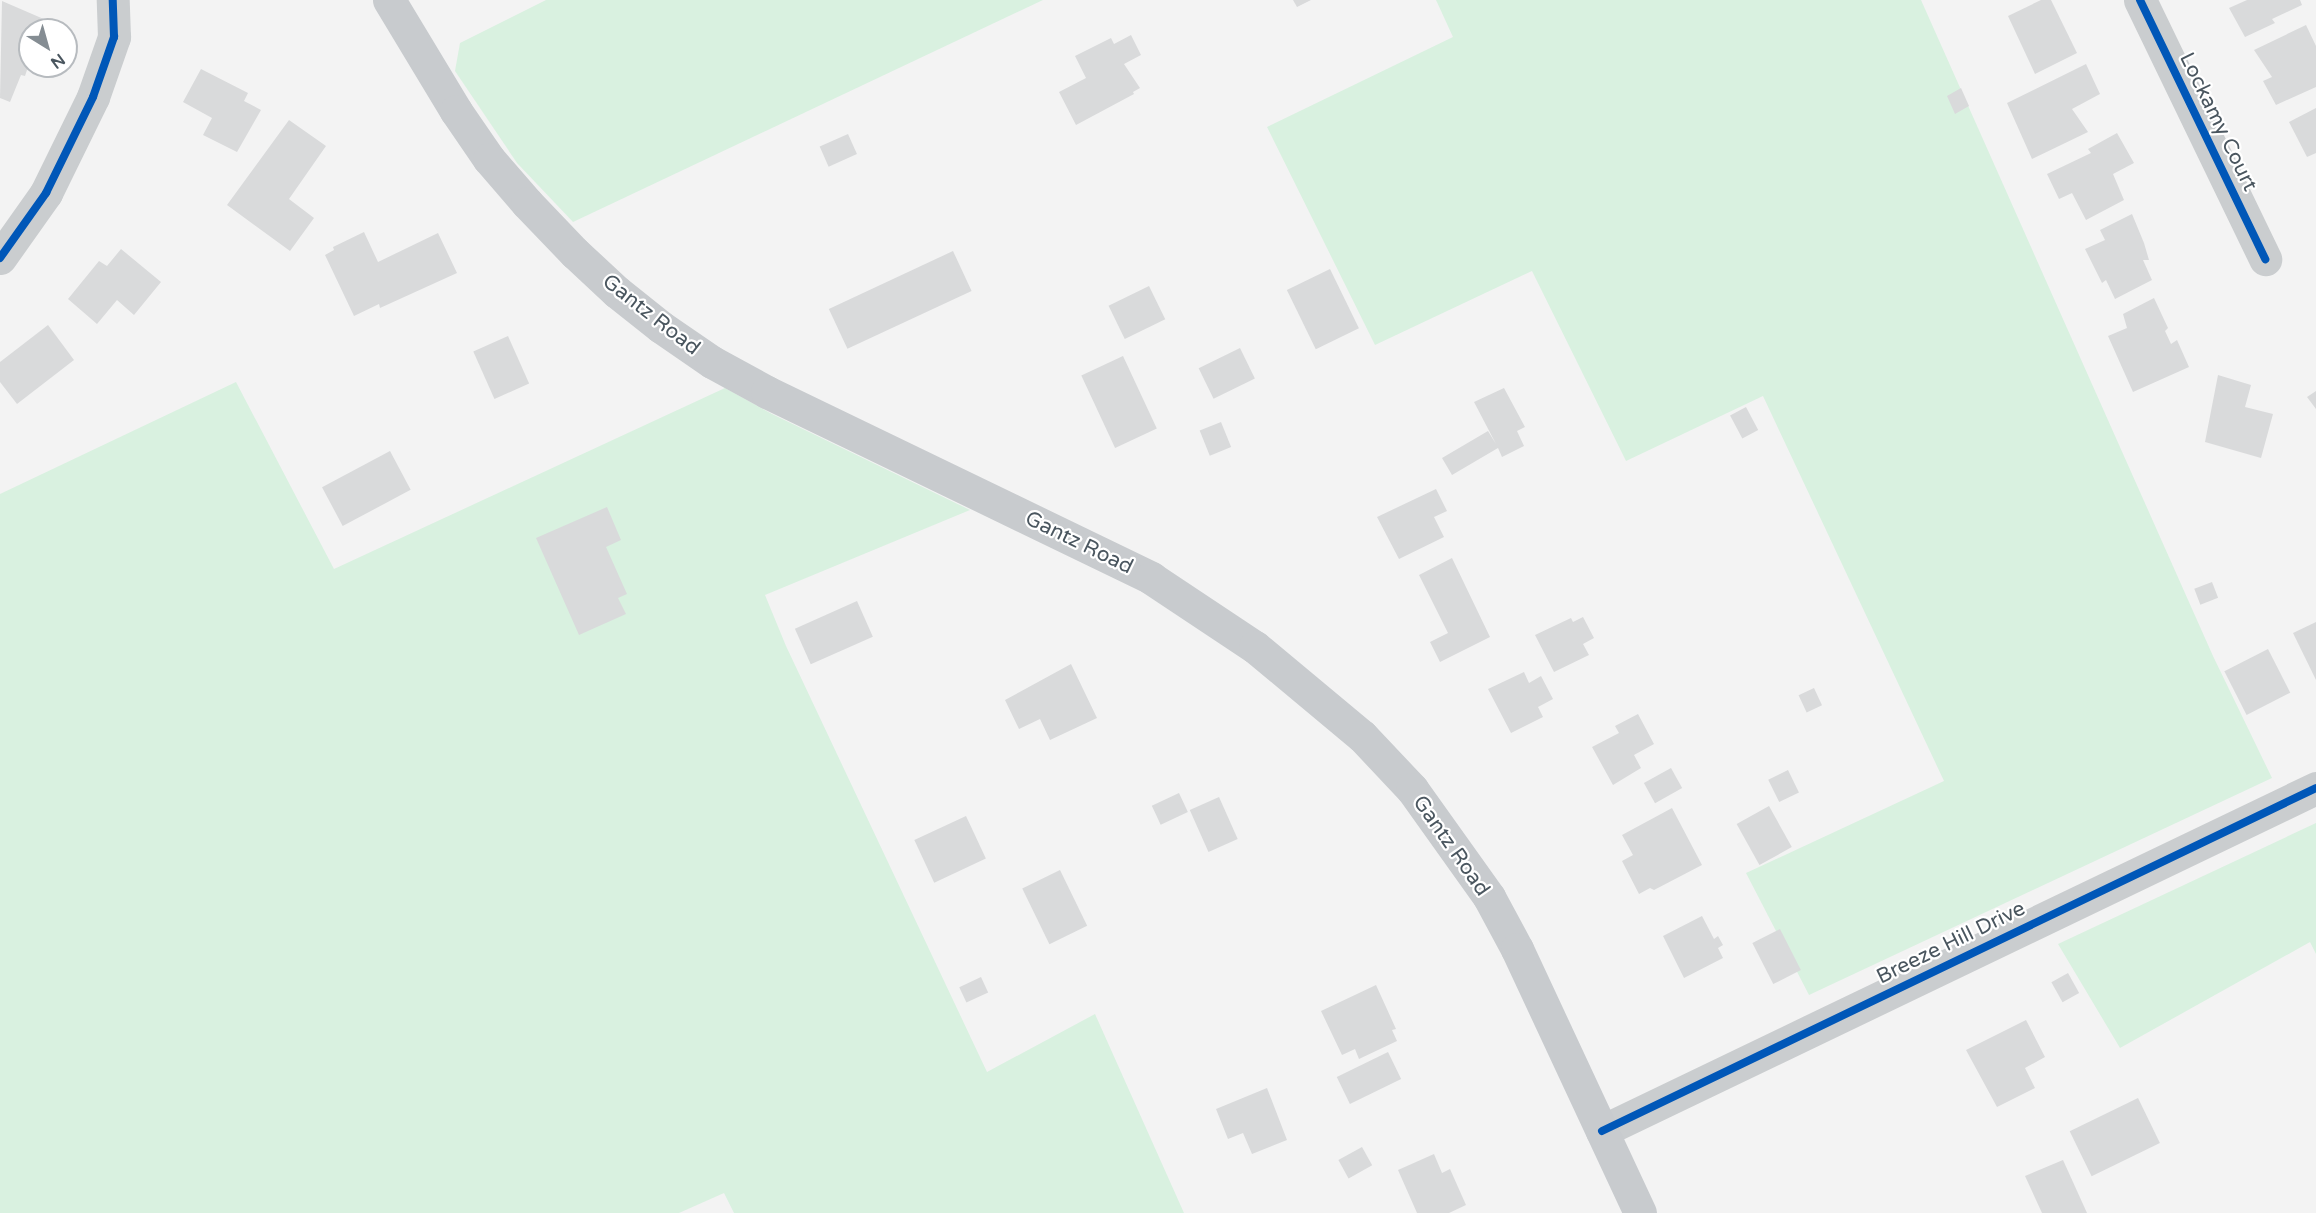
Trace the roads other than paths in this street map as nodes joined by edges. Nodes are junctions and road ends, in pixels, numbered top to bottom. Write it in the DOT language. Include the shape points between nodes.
graph roads {
  1 [pos="113,0"];
  2 [pos="389,0"];
  3 [pos="2140,0"];
  4 [pos="0,258"];
  5 [pos="2265,259"];
  6 [pos="2316,788"];
  7 [pos="1602,1131"];
  8 [pos="1640,1213"];
  1 -- 4 [label="street" via="114,37 93,98 46,193"];
  2 -- 7 [label="main road, Gantz Road" via="489,159 575,253 661,327 712,362 767,392 1151,578 1255,647 1362,736 1412,789 1489,897"];
  3 -- 5 [label="street, Lockamy Court"];
  6 -- 7 [label="street, Breeze Hill Drive"];
  7 -- 8 [label="main road, Gantz Road"];
}
